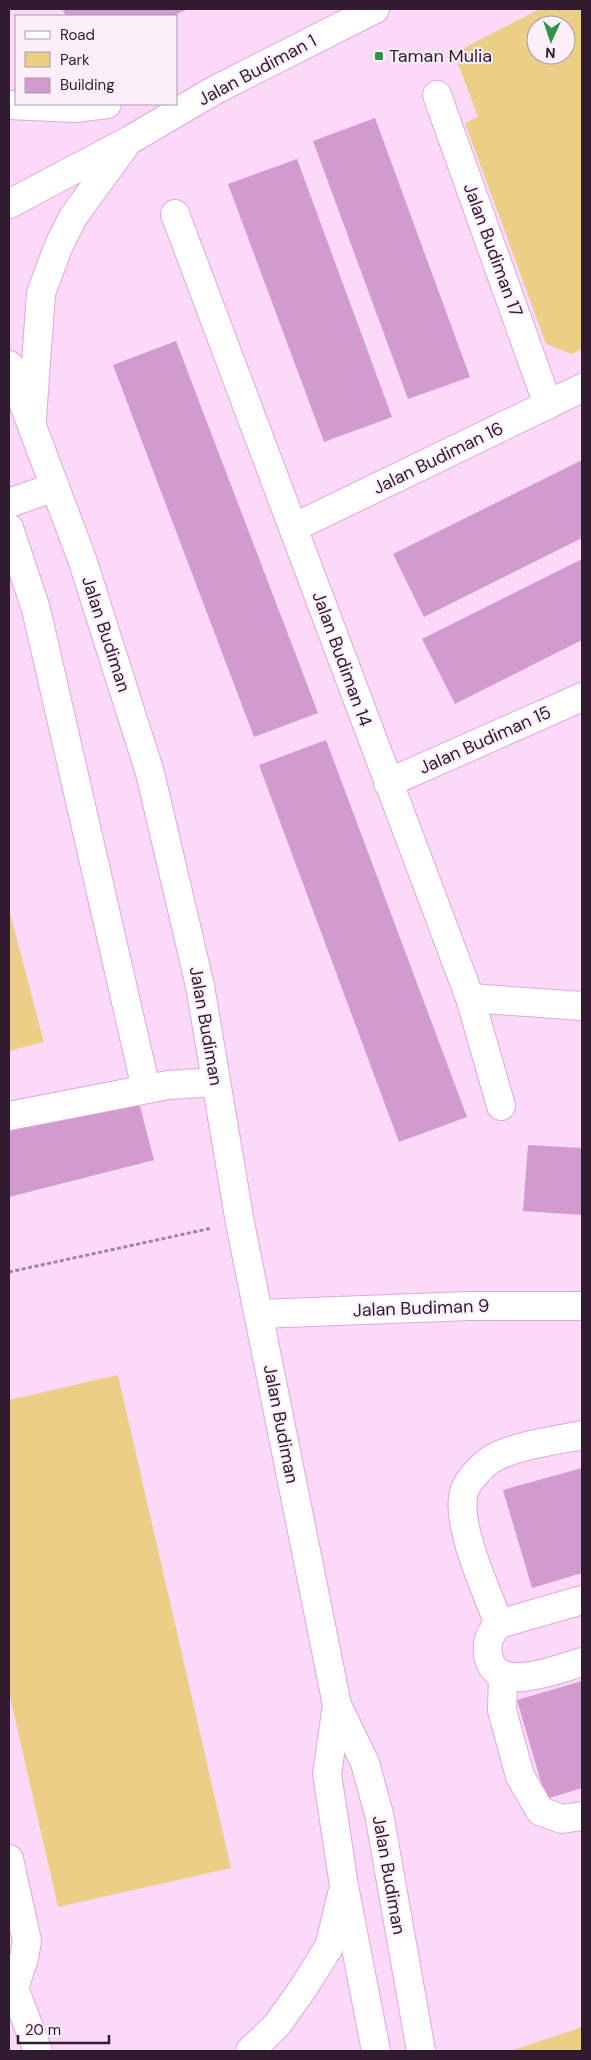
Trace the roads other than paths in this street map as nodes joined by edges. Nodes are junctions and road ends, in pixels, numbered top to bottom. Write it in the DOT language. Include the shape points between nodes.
graph roads {
  1 [pos="375,9"];
  2 [pos="215,90"];
  3 [pos="178,95"];
  4 [pos="437,95"];
  5 [pos="9,105"];
  6 [pos="99,105"];
  7 [pos="130,140"];
  8 [pos="9,204"];
  9 [pos="175,214"];
  10 [pos="9,364"];
  11 [pos="582,388"];
  12 [pos="548,406"];
  13 [pos="32,422"];
  14 [pos="55,487"];
  15 [pos="9,503"];
  16 [pos="9,528"];
  17 [pos="294,528"];
  18 [pos="582,697"];
  19 [pos="388,783"];
  20 [pos="470,998"];
  21 [pos="582,1006"];
  22 [pos="216,1082"];
  23 [pos="146,1089"];
  24 [pos="501,1106"];
  25 [pos="9,1116"];
  26 [pos="582,1306"];
  27 [pos="259,1314"];
  28 [pos="582,1435"];
  29 [pos="582,1600"];
  30 [pos="499,1624"];
  31 [pos="582,1662"];
  32 [pos="503,1676"];
  33 [pos="337,1704"];
  34 [pos="582,1816"];
  35 [pos="9,1859"];
  36 [pos="344,1886"];
  37 [pos="11,1987"];
  38 [pos="38,2051"];
  39 [pos="250,2051"];
  40 [pos="376,2051"];
  41 [pos="421,2051"];
  1 -- 2 [label="street, Jalan Budiman 1"];
  2 -- 3 [label="street"];
  2 -- 7 [label="street, Jalan Budiman 1"];
  4 -- 12 [label="street, Jalan Budiman 17"];
  5 -- 6 [label="street" via="75,108"];
  7 -- 8 [label="street, Jalan Budiman 1"];
  7 -- 13 [label="street" via="73,217 41,293"];
  9 -- 17 [label="street, Jalan Budiman 14"];
  10 -- 13 [label="street, Jalan Budiman"];
  11 -- 12 [label="street, Jalan Budiman 16"];
  12 -- 17 [label="street, Jalan Budiman 16"];
  13 -- 14 [label="street, Jalan Budiman"];
  14 -- 15 [label="street"];
  14 -- 22 [label="street, Jalan Budiman" via="82,559 150,773 200,986"];
  16 -- 23 [label="street" via="36,609"];
  17 -- 19 [label="street, Jalan Budiman 14"];
  18 -- 19 [label="street, Jalan Budiman 15"];
  19 -- 20 [label="street, Jalan Budiman 14"];
  20 -- 21 [label="street"];
  20 -- 24 [label="street, Jalan Budiman 14"];
  22 -- 23 [label="street"];
  22 -- 27 [label="street, Jalan Budiman"];
  23 -- 25 [label="street"];
  26 -- 27 [label="street, Jalan Budiman 9" via="479,1306"];
  27 -- 33 [label="street, Jalan Budiman"];
  28 -- 30 [label="street" via="520,1448 495,1457 478,1472 464,1492 466,1534"];
  29 -- 30 [label="street"];
  30 -- 32 [label="street" via="490,1634 488,1651 490,1664"];
  31 -- 32 [label="street" via="520,1678"];
  32 -- 34 [label="street" via="502,1710 520,1776 540,1811 562,1819"];
  33 -- 36 [label="street, Jalan Budiman" via="327,1774"];
  33 -- 41 [label="street, Jalan Budiman" via="365,1763 379,1814"];
  35 -- 37 [label="street" via="26,1941 24,1958"];
  36 -- 39 [label="street" via="329,1947 277,2025"];
  36 -- 40 [label="street, Jalan Budiman"];
  37 -- 38 [label="street"];
}
